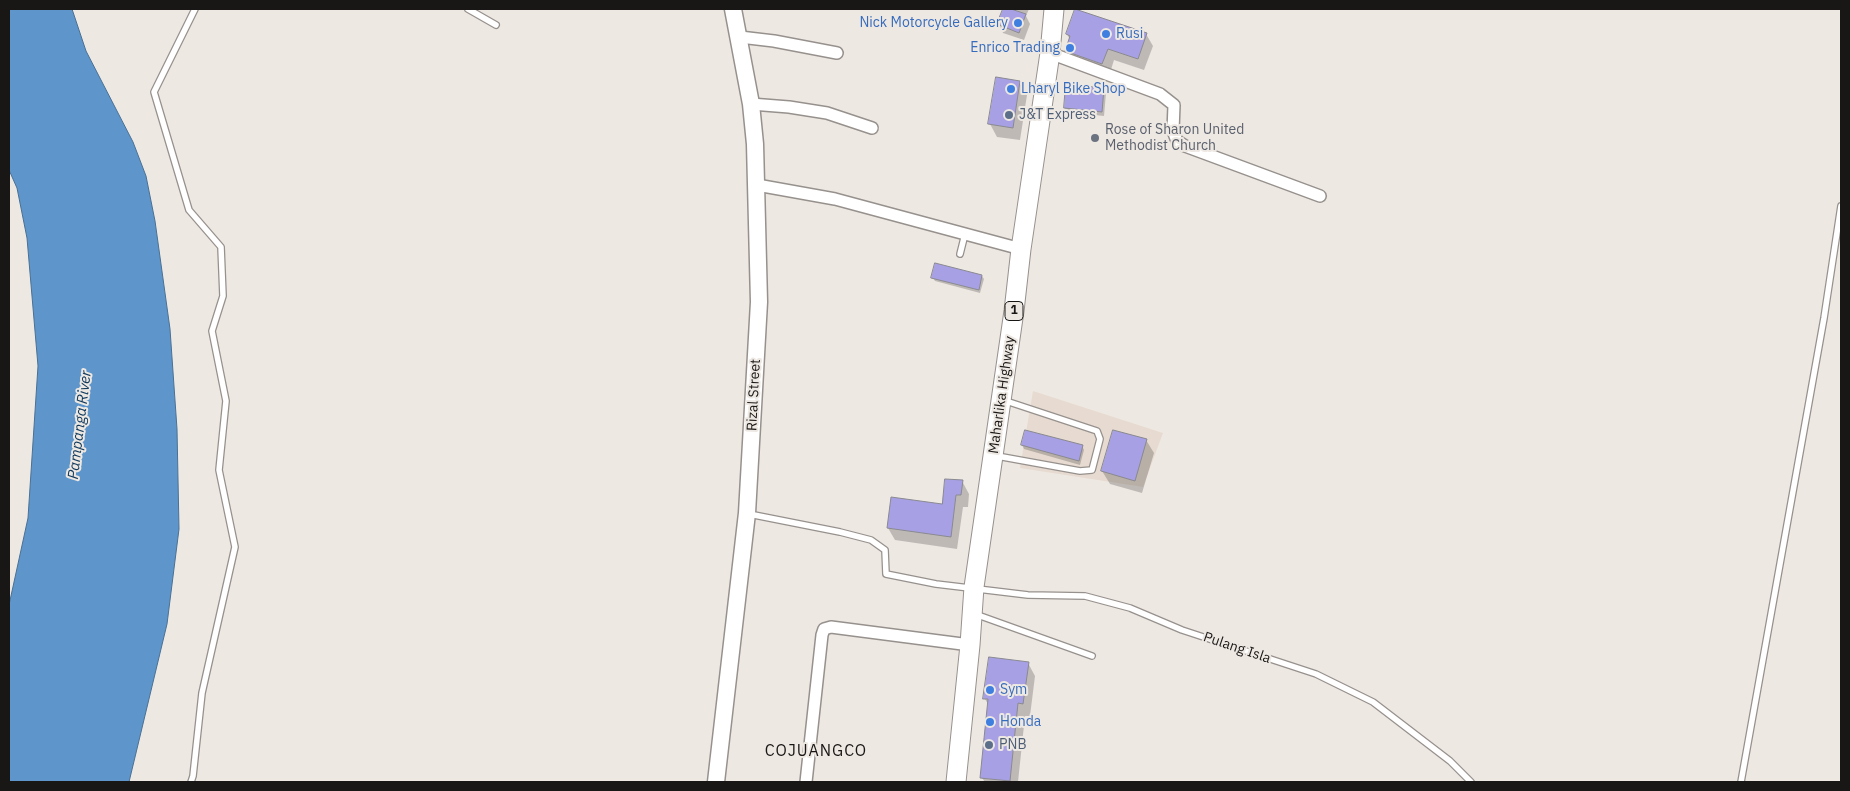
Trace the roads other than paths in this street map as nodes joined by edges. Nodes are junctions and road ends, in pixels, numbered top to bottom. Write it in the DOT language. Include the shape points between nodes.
graph roads {
  1 [pos="196,9"];
  2 [pos="468,9"];
  3 [pos="733,9"];
  4 [pos="1054,9"];
  5 [pos="496,25"];
  6 [pos="740,37"];
  7 [pos="837,53"];
  8 [pos="1050,53"];
  9 [pos="751,104"];
  10 [pos="872,128"];
  11 [pos="757,184"];
  12 [pos="1320,196"];
  13 [pos="1841,206"];
  14 [pos="965,234"];
  15 [pos="1021,248"];
  16 [pos="960,254"];
  17 [pos="1001,400"];
  18 [pos="993,455"];
  19 [pos="747,513"];
  20 [pos="974,588"];
  21 [pos="973,614"];
  22 [pos="970,645"];
  23 [pos="1092,656"];
  24 [pos="191,782"];
  25 [pos="716,782"];
  26 [pos="806,782"];
  27 [pos="956,782"];
  28 [pos="1471,782"];
  29 [pos="1741,782"];
  1 -- 24 [label="lane" via="154,92 188,210 221,247 223,296 212,331 226,401 219,470 235,547 202,693"];
  2 -- 5 [label="lane"];
  3 -- 6 [label="street, Rizal Street"];
  4 -- 8 [label="main road, Maharlika Highway / 1"];
  6 -- 7 [label="street"];
  6 -- 9 [label="street, Rizal Street"];
  8 -- 12 [label="street" via="1160,94 1174,105 1173,131 1177,141"];
  8 -- 15 [label="main road, Maharlika Highway / 1"];
  9 -- 10 [label="street" via="827,113"];
  9 -- 11 [label="street, Rizal Street"];
  11 -- 14 [label="street" via="835,199"];
  11 -- 19 [label="street, Rizal Street" via="759,302"];
  13 -- 29 [label="lane"];
  14 -- 15 [label="street"];
  14 -- 16 [label="lane"];
  15 -- 17 [label="main road, Maharlika Highway / 1"];
  17 -- 18 [label="main road, Maharlika Highway / 1"];
  17 -- 18 [label="lane" via="1097,431 1100,439 1092,470 1080,472"];
  18 -- 20 [label="main road, Maharlika Highway / 1"];
  19 -- 20 [label="lane, Pulang Isla" via="871,540 885,550 886,574"];
  19 -- 25 [label="street, Rizal Street"];
  20 -- 21 [label="main road, Maharlika Highway / 1"];
  20 -- 28 [label="lane, Pulang Isla" via="1028,595 1085,596 1130,608 1182,630 1316,674 1373,702 1450,761"];
  21 -- 22 [label="main road, Maharlika Highway / 1"];
  21 -- 23 [label="lane"];
  22 -- 26 [label="street" via="831,627 824,629"];
  22 -- 27 [label="main road, Maharlika Highway / 1"];
}
